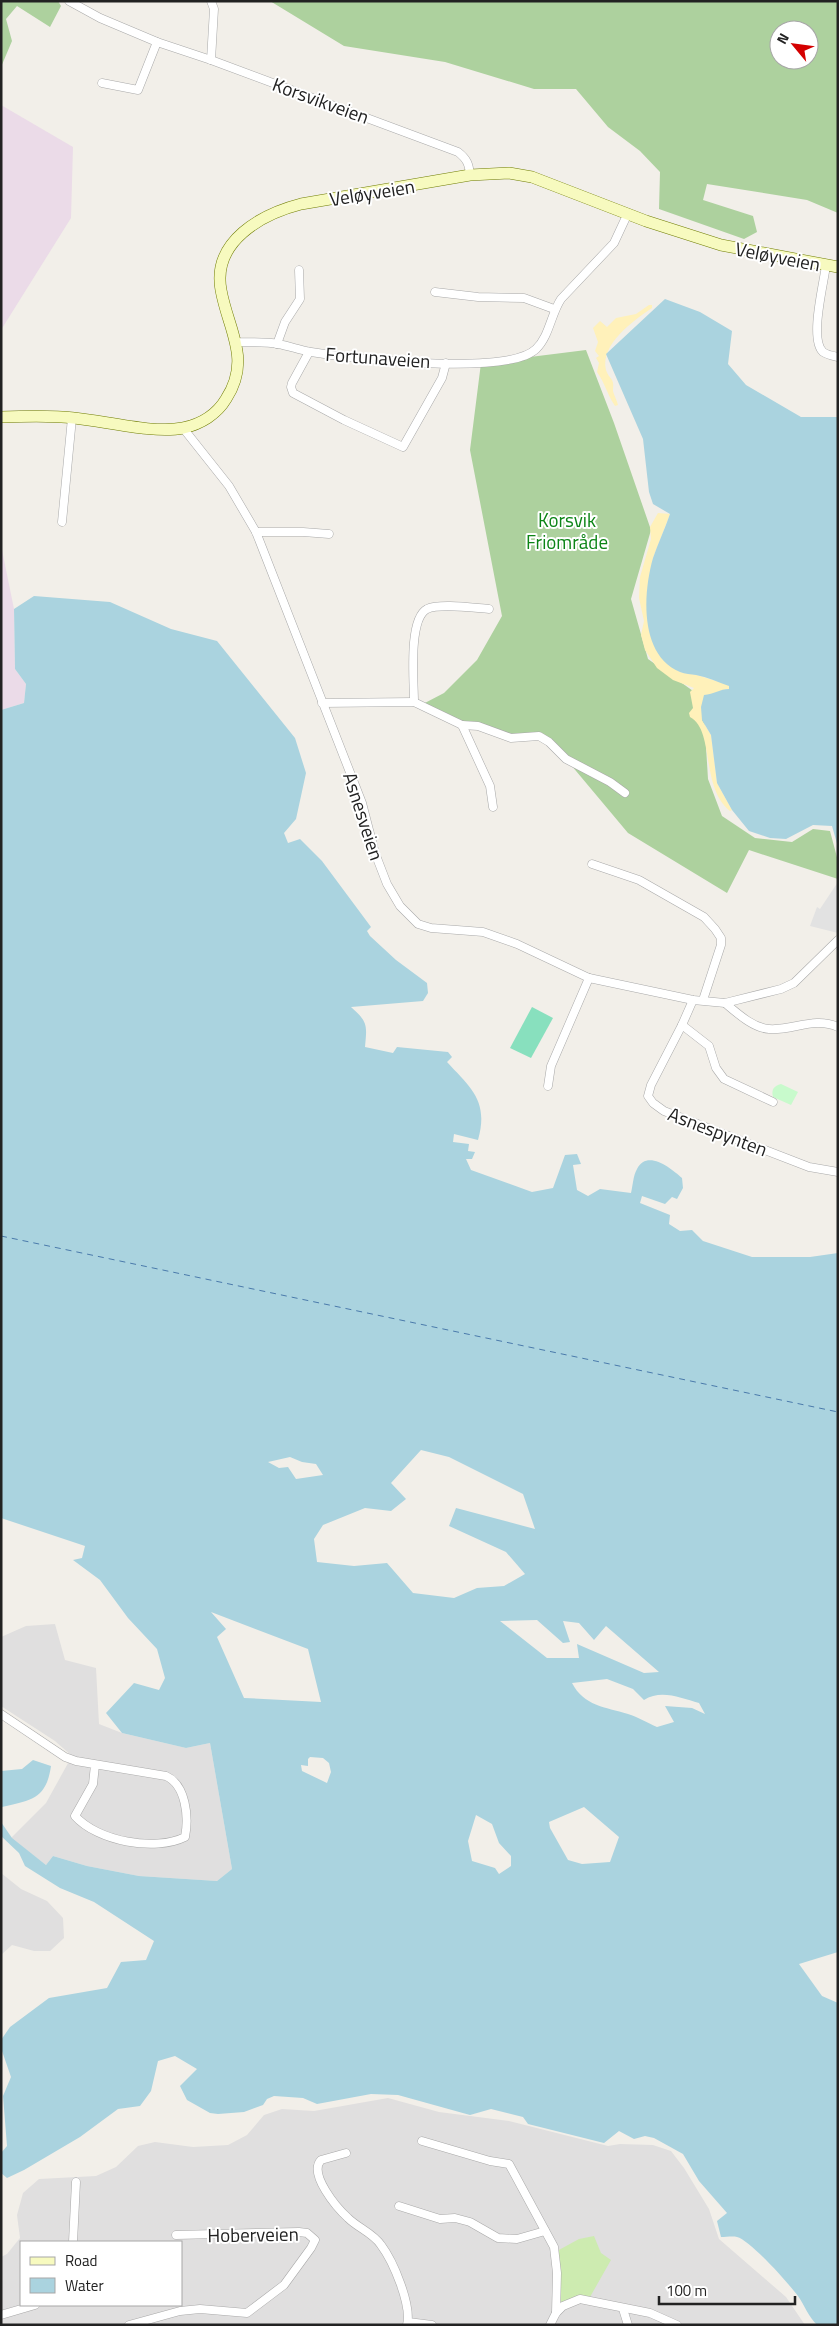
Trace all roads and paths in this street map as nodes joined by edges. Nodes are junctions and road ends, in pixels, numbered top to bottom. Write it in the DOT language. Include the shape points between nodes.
graph roads {
  1 [pos="69,1"];
  2 [pos="212,1"];
  3 [pos="156,42"];
  4 [pos="211,60"];
  5 [pos="102,83"];
  6 [pos="470,175"];
  7 [pos="628,213"];
  8 [pos="832,266"];
  9 [pos="299,270"];
  10 [pos="435,292"];
  11 [pos="554,309"];
  12 [pos="236,342"];
  13 [pos="277,344"];
  14 [pos="309,352"];
  15 [pos="838,357"];
  16 [pos="446,362"];
  17 [pos="1,417"];
  18 [pos="72,418"];
  19 [pos="183,428"];
  20 [pos="62,522"];
  21 [pos="256,532"];
  22 [pos="329,534"];
  23 [pos="489,609"];
  24 [pos="414,702"];
  25 [pos="322,703"];
  26 [pos="462,725"];
  27 [pos="624,793"];
  28 [pos="493,807"];
  29 [pos="592,864"];
  30 [pos="838,940"];
  31 [pos="589,978"];
  32 [pos="693,1000"];
  33 [pos="703,1000"];
  34 [pos="725,1003"];
  35 [pos="682,1025"];
  36 [pos="838,1027"];
  37 [pos="548,1086"];
  38 [pos="773,1102"];
  39 [pos="838,1172"];
  40 [pos="1,1714"];
  41 [pos="95,1765"];
  42 [pos="422,2141"];
  43 [pos="346,2153"];
  44 [pos="76,2182"];
  45 [pos="399,2206"];
  46 [pos="545,2232"];
  47 [pos="176,2235"];
  48 [pos="73,2241"];
  49 [pos="32,2306"];
  50 [pos="623,2309"];
  51 [pos="556,2313"];
  52 [pos="1,2315"];
  53 [pos="407,2323"];
  54 [pos="552,2324"];
  55 [pos="129,2325"];
  56 [pos="432,2325"];
  57 [pos="628,2325"];
  58 [pos="677,2325"];
  1 -- 3 [label="street, Korsvikveien"];
  2 -- 4 [label="street"];
  3 -- 4 [label="street, Korsvikveien"];
  3 -- 5 [label="street" via="138,90"];
  4 -- 6 [label="street, Korsvikveien" via="458,152 469,164"];
  6 -- 7 [label="main road, Veløyveien" via="509,173 532,177"];
  6 -- 12 [label="main road, Veløyveien" via="301,204 253,223 234,242 220,276 220,289"];
  7 -- 8 [label="main road, Veløyveien" via="721,245"];
  7 -- 11 [label="street, Fortunaveien" via="614,243"];
  8 -- 15 [label="street" via="818,318 817,340 824,353"];
  9 -- 13 [label="street" via="300,299 285,322"];
  10 -- 11 [label="street" via="524,298"];
  11 -- 16 [label="street, Fortunaveien" via="542,342 525,357 484,363"];
  12 -- 13 [label="street, Fortunaveien"];
  12 -- 19 [label="main road, Veløyveien" via="238,373 225,401 206,419"];
  13 -- 14 [label="street, Fortunaveien"];
  14 -- 16 [label="street, Fortunaveien"];
  14 -- 16 [label="street, Fortunaveien" via="291,387 293,393 403,447 442,378"];
  17 -- 18 [label="main road, Veløyveien"];
  18 -- 19 [label="main road, Veløyveien" via="150,428"];
  18 -- 20 [label="street"];
  19 -- 21 [label="street, Asnesveien" via="229,486"];
  21 -- 22 [label="street"];
  21 -- 25 [label="street, Asnesveien"];
  23 -- 24 [label="street" via="436,607 421,614 415,635"];
  24 -- 25 [label="street"];
  24 -- 26 [label="street"];
  25 -- 31 [label="street, Asnesveien" via="362,803 387,884 409,917 431,928 461,928 499,937"];
  26 -- 27 [label="street" via="478,726 511,738 539,736 566,759"];
  26 -- 28 [label="street" via="490,786"];
  29 -- 33 [label="street" via="639,880 704,917 715,929 721,945"];
  30 -- 34 [label="street, Asnesveien" via="794,983"];
  31 -- 32 [label="street, Asnesveien"];
  31 -- 37 [label="street" via="551,1066"];
  32 -- 33 [label="street, Asnesveien"];
  32 -- 35 [label="street, Asnespynten"];
  33 -- 34 [label="street, Asnesveien"];
  34 -- 36 [label="street" via="743,1018 769,1029 818,1022"];
  35 -- 38 [label="street" via="709,1046 716,1068 724,1079"];
  35 -- 39 [label="street, Asnespynten" via="651,1085 648,1096 653,1103 664,1111 809,1167"];
  40 -- 41 [label="street" via="65,1757"];
  41 -- 41 [label="street" via="173,1779 182,1794 185,1837 159,1843 121,1840 92,1832 81,1824 74,1816 93,1784"];
  42 -- 46 [label="street" via="510,2164"];
  43 -- 53 [label="street" via="321,2160 317,2173 342,2211 385,2251 404,2297"];
  44 -- 48 [label="street"];
  45 -- 46 [label="street" via="440,2219 470,2222 498,2238 517,2239"];
  46 -- 51 [label="street" via="554,2247 556,2260"];
  47 -- 55 [label="street, Hoberveien" via="299,2232 307,2233 315,2240 284,2285 247,2314 200,2309"];
  49 -- 52 [label="street"];
  50 -- 51 [label="street" via="580,2299 563,2306"];
  50 -- 57 [label="street"];
  50 -- 58 [label="street" via="650,2313"];
  51 -- 54 [label="street"];
  53 -- 56 [label="street"];
}
